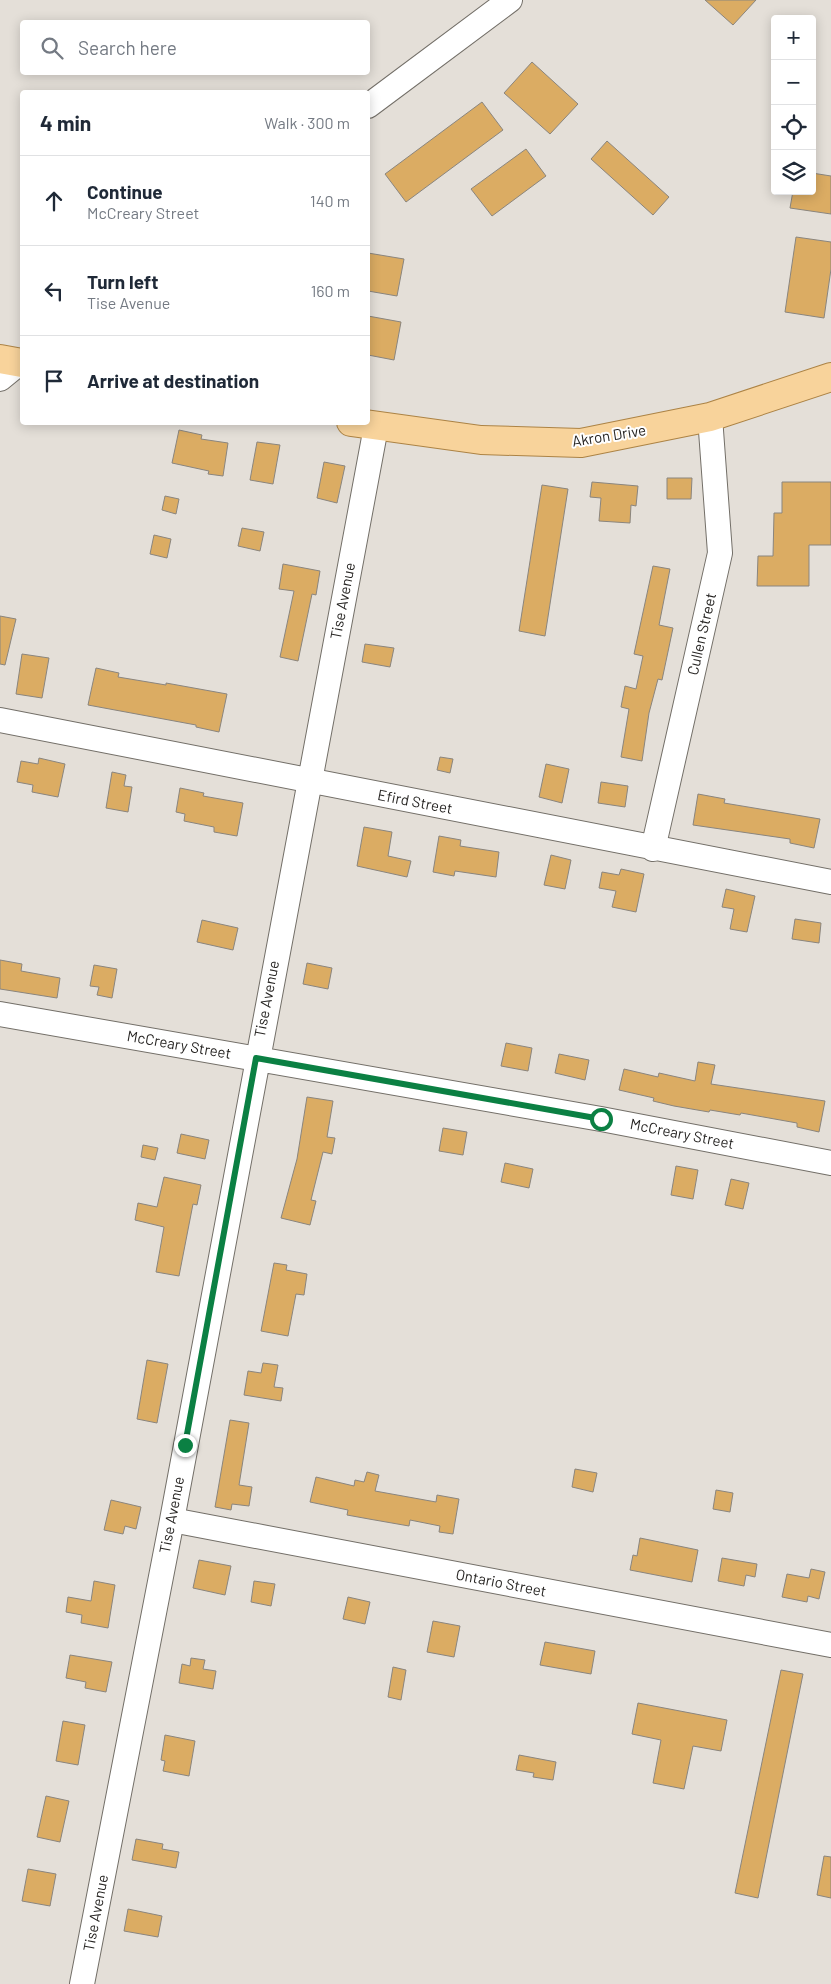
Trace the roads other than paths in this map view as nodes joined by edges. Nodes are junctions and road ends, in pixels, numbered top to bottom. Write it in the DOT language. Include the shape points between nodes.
graph roads {
  1 [pos="510,0"];
  2 [pos="370,105"];
  3 [pos="831,378"];
  4 [pos="710,417"];
  5 [pos="363,425"];
  6 [pos="0,720"];
  7 [pos="308,781"];
  8 [pos="652,849"];
  9 [pos="831,882"];
  10 [pos="0,1014"];
  11 [pos="256,1058"];
  12 [pos="831,1163"];
  13 [pos="172,1520"];
  14 [pos="831,1646"];
  15 [pos="82,1984"];
  1 -- 2 [label="street"];
  3 -- 4 [label="main road, Akron Drive"];
  4 -- 5 [label="main road, Akron Drive" via="581,443 480,440"];
  4 -- 8 [label="street, Cullen Street" via="720,553"];
  5 -- 7 [label="street, Tise Avenue"];
  6 -- 7 [label="street, Efird Street"];
  7 -- 8 [label="street, Efird Street"];
  7 -- 11 [label="street, Tise Avenue"];
  8 -- 9 [label="street, Efird Street"];
  10 -- 11 [label="street, McCreary Street"];
  11 -- 12 [label="street, McCreary Street"];
  11 -- 13 [label="street, Tise Avenue"];
  13 -- 14 [label="street, Ontario Street"];
  13 -- 15 [label="street, Tise Avenue"];
}
